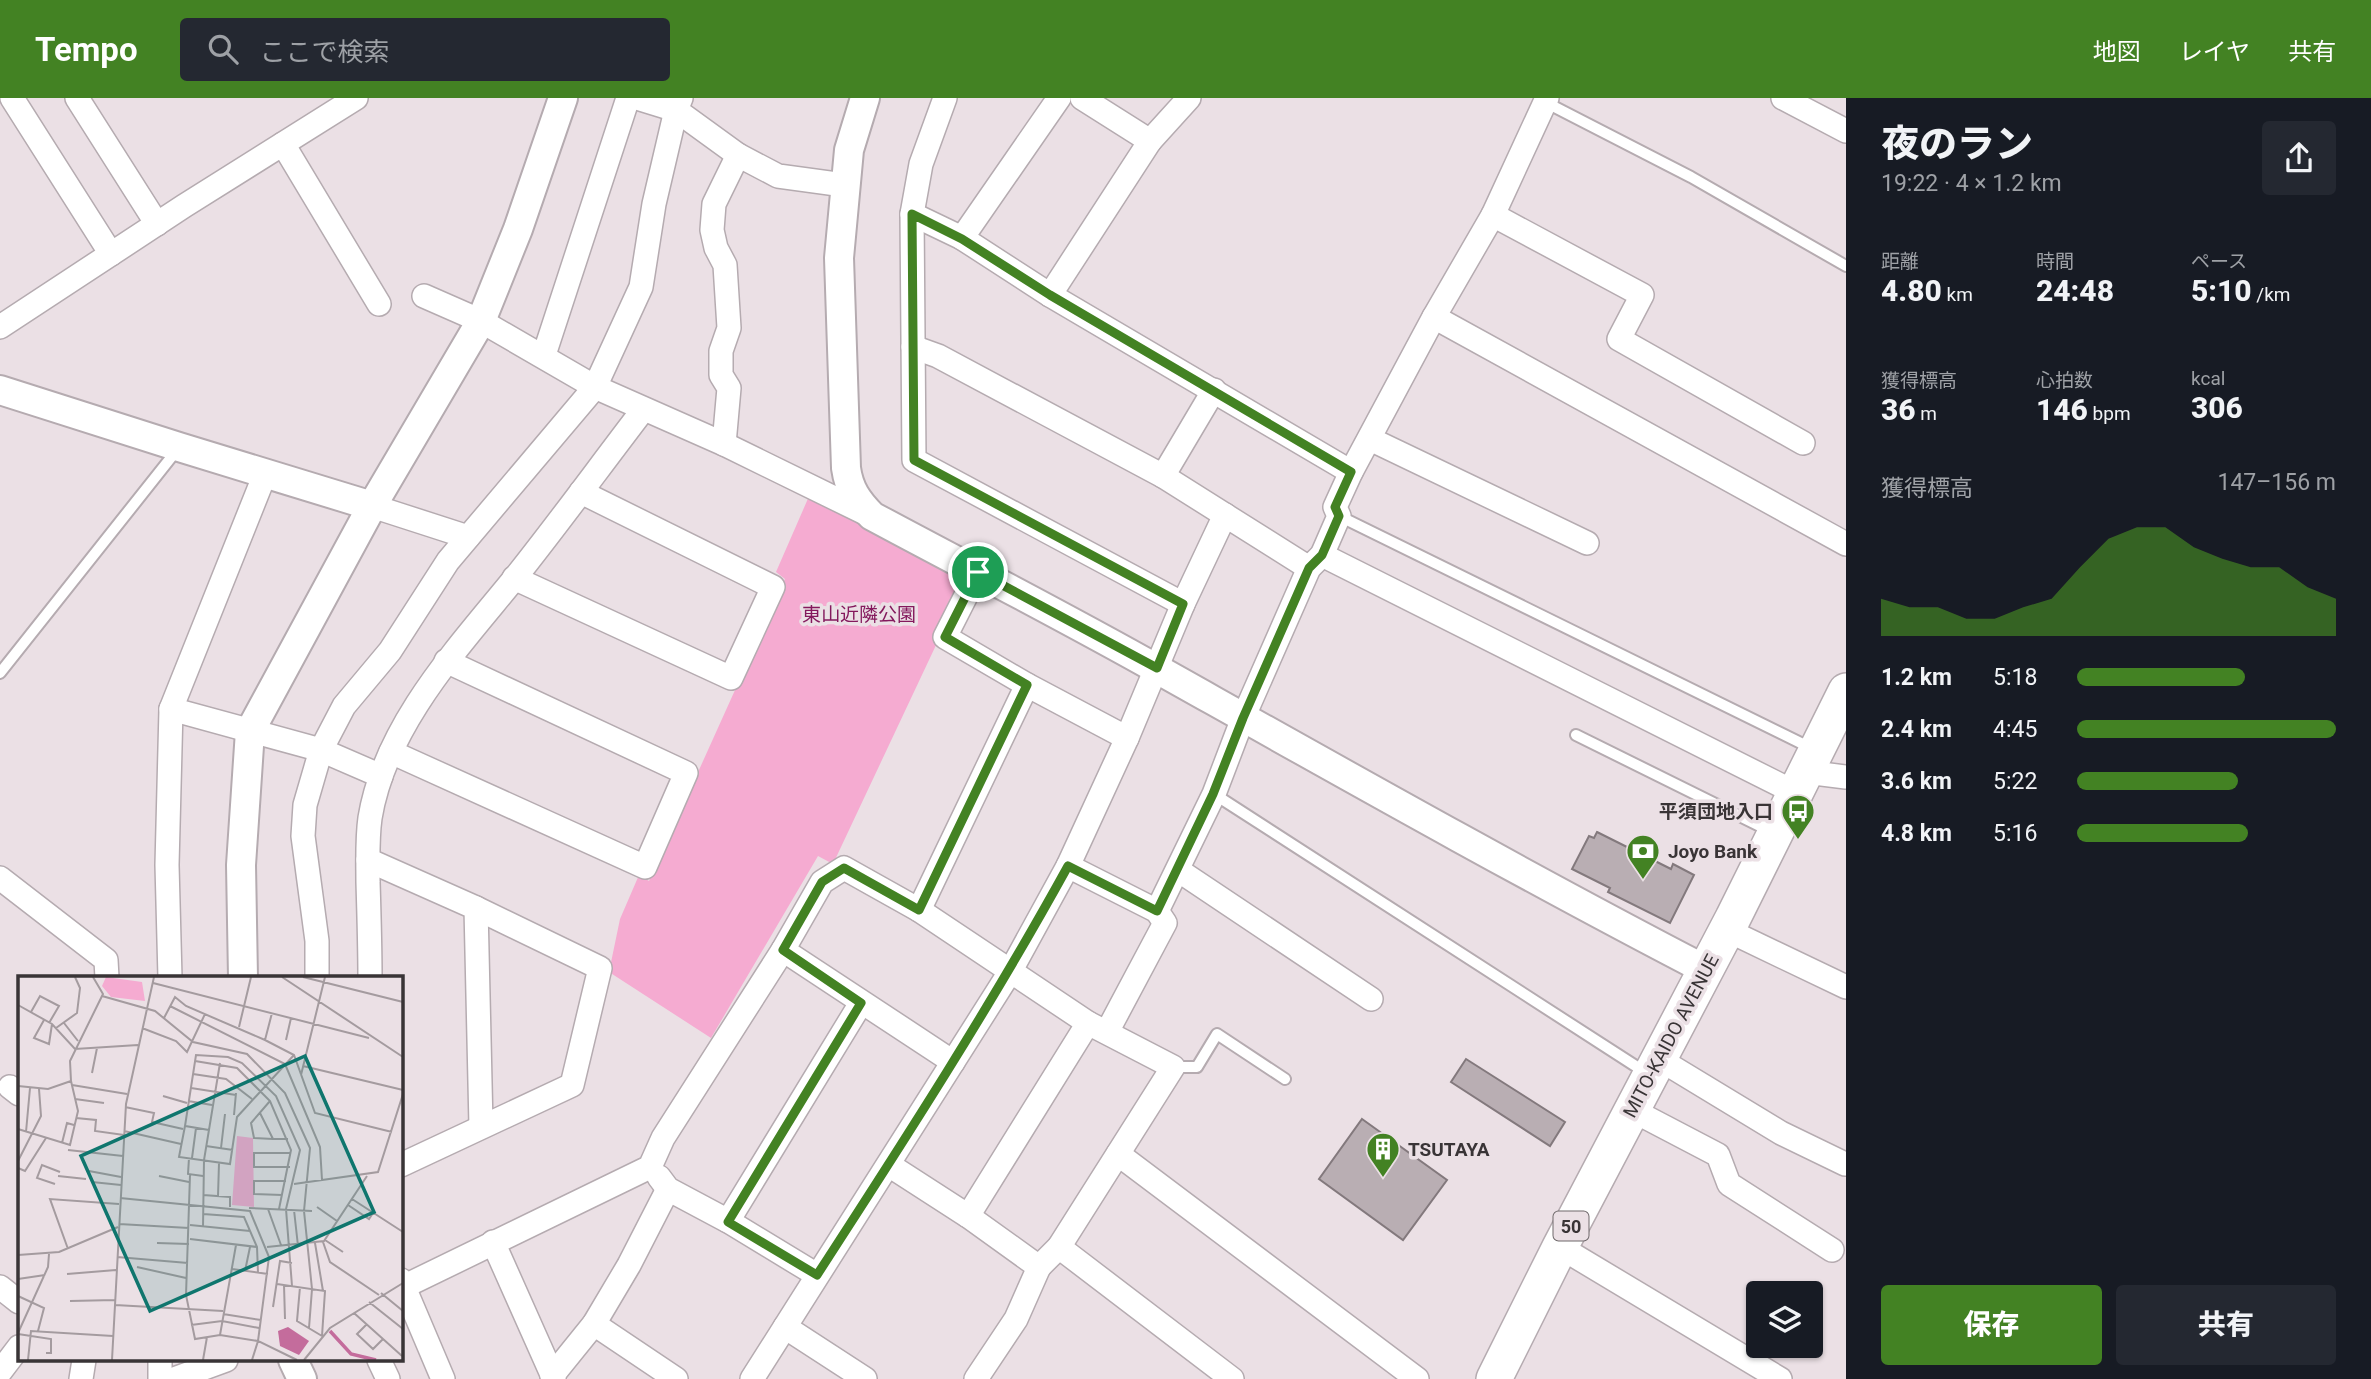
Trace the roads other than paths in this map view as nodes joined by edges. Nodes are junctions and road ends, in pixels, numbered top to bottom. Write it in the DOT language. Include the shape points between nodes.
graph roads {
  1 [pos="12,98"];
  2 [pos="76,98"];
  3 [pos="356,98"];
  4 [pos="563,98"];
  5 [pos="628,98"];
  6 [pos="637,98"];
  7 [pos="865,98"];
  8 [pos="946,98"];
  9 [pos="1059,98"];
  10 [pos="1082,98"];
  11 [pos="1783,98"];
  12 [pos="1184,100"];
  13 [pos="1546,100"];
  14 [pos="678,104"];
  15 [pos="1846,131"];
  16 [pos="1150,141"];
  17 [pos="283,144"];
  18 [pos="738,155"];
  19 [pos="844,186"];
  20 [pos="912,214"];
  21 [pos="1493,215"];
  22 [pos="157,224"];
  23 [pos="962,239"];
  24 [pos="111,254"];
  25 [pos="1846,266"];
  26 [pos="1050,295"];
  27 [pos="424,296"];
  28 [pos="379,304"];
  29 [pos="1434,317"];
  30 [pos="481,321"];
  31 [pos="0,327"];
  32 [pos="913,347"];
  33 [pos="544,355"];
  34 [pos="595,387"];
  35 [pos="0,390"];
  36 [pos="1214,390"];
  37 [pos="643,410"];
  38 [pos="1370,439"];
  39 [pos="1803,443"];
  40 [pos="724,444"];
  41 [pos="178,447"];
  42 [pos="1351,472"];
  43 [pos="265,474"];
  44 [pos="1163,476"];
  45 [pos="581,492"];
  46 [pos="372,506"];
  47 [pos="1225,514"];
  48 [pos="872,516"];
  49 [pos="1339,516"];
  50 [pos="468,537"];
  51 [pos="1587,543"];
  52 [pos="1846,544"];
  53 [pos="1316,561"];
  54 [pos="978,572"];
  55 [pos="514,578"];
  56 [pos="1183,604"];
  57 [pos="446,661"];
  58 [pos="1157,668"];
  59 [pos="0,673"];
  60 [pos="1027,685"];
  61 [pos="1846,691"];
  62 [pos="170,709"];
  63 [pos="1243,718"];
  64 [pos="250,731"];
  65 [pos="1576,735"];
  66 [pos="1127,738"];
  67 [pos="321,750"];
  68 [pos="391,752"];
  69 [pos="1806,772"];
  70 [pos="381,776"];
  71 [pos="1846,777"];
  72 [pos="1213,794"];
  73 [pos="1776,833"];
  74 [pos="368,860"];
  75 [pos="1068,866"];
  76 [pos="1178,870"];
  77 [pos="0,878"];
  78 [pos="476,908"];
  79 [pos="919,910"];
  80 [pos="1157,911"];
  81 [pos="1727,930"];
  82 [pos="783,950"];
  83 [pos="1706,970"];
  84 [pos="1010,972"];
  85 [pos="107,976"];
  86 [pos="170,976"];
  87 [pos="243,976"];
  88 [pos="317,976"];
  89 [pos="370,976"];
  90 [pos="1846,987"];
  91 [pos="1371,999"];
  92 [pos="861,1003"];
  93 [pos="1097,1028"];
  94 [pos="953,1062"];
  95 [pos="1173,1067"];
  96 [pos="1654,1067"];
  97 [pos="1285,1079"];
  98 [pos="1632,1110"];
  99 [pos="481,1126"];
  100 [pos="1118,1154"];
  101 [pos="1845,1164"];
  102 [pos="402,1165"];
  103 [pos="889,1165"];
  104 [pos="650,1167"];
  105 [pos="668,1189"];
  106 [pos="968,1216"];
  107 [pos="728,1222"];
  108 [pos="493,1242"];
  109 [pos="1059,1247"];
  110 [pos="1560,1247"];
  111 [pos="1832,1250"];
  112 [pos="1039,1267"];
  113 [pos="817,1275"];
  114 [pos="402,1285"];
  115 [pos="0,1287"];
  116 [pos="402,1287"];
  117 [pos="18,1301"];
  118 [pos="594,1324"];
  119 [pos="785,1327"];
  120 [pos="18,1348"];
  121 [pos="221,1362"];
  122 [pos="294,1362"];
  123 [pos="380,1362"];
  124 [pos="0,1372"];
  125 [pos="553,1378"];
  126 [pos="174,1379"];
  127 [pos="302,1379"];
  128 [pos="388,1379"];
  129 [pos="443,1379"];
  130 [pos="676,1379"];
  131 [pos="752,1379"];
  132 [pos="864,1379"];
  133 [pos="976,1379"];
  134 [pos="1232,1379"];
  135 [pos="1417,1379"];
  136 [pos="1494,1379"];
  137 [pos="1780,1379"];
  1 -- 24 [label="street"];
  2 -- 22 [label="street"];
  3 -- 17 [label="street"];
  4 -- 30 [label="street"];
  5 -- 33 [label="street"];
  6 -- 14 [label="street"];
  7 -- 19 [label="street" via="849,149"];
  8 -- 20 [label="street" via="921,164"];
  9 -- 23 [label="street"];
  10 -- 16 [label="street"];
  11 -- 15 [label="street"];
  12 -- 16 [label="street"];
  13 -- 21 [label="street"];
  13 -- 25 [label="lane"];
  14 -- 18 [label="street"];
  14 -- 34 [label="street" via="654,204 641,287"];
  16 -- 26 [label="street"];
  17 -- 22 [label="street"];
  17 -- 28 [label="street"];
  18 -- 19 [label="street" via="778,176"];
  18 -- 40 [label="street" via="714,204 712,230 725,265 729,328 720,351 721,375 729,388"];
  19 -- 48 [label="street" via="839,258 846,468 848,485"];
  20 -- 23 [label="street"];
  20 -- 32 [label="street"];
  21 -- 29 [label="street"];
  21 -- 39 [label="street" via="1642,295 1619,339"];
  22 -- 24 [label="street"];
  23 -- 26 [label="street"];
  24 -- 31 [label="street"];
  26 -- 36 [label="street"];
  27 -- 30 [label="street"];
  29 -- 38 [label="street"];
  29 -- 52 [label="street"];
  30 -- 33 [label="street"];
  30 -- 46 [label="street"];
  32 -- 44 [label="street"];
  32 -- 56 [label="street" via="914,460"];
  33 -- 34 [label="street"];
  34 -- 37 [label="street"];
  34 -- 50 [label="street"];
  35 -- 41 [label="street"];
  36 -- 42 [label="street"];
  36 -- 44 [label="street"];
  37 -- 40 [label="street"];
  37 -- 45 [label="street"];
  38 -- 42 [label="street"];
  38 -- 51 [label="street"];
  40 -- 48 [label="street"];
  41 -- 43 [label="street"];
  41 -- 59 [label="lane"];
  42 -- 49 [label="street" via="1335,507"];
  43 -- 46 [label="street"];
  43 -- 62 [label="street"];
  44 -- 47 [label="street"];
  45 -- 55 [label="street"];
  45 -- 55 [label="street" via="773,587 732,678"];
  46 -- 50 [label="street"];
  46 -- 64 [label="street"];
  47 -- 53 [label="street"];
  47 -- 56 [label="street"];
  48 -- 54 [label="street"];
  49 -- 53 [label="street"];
  49 -- 69 [label="lane"];
  50 -- 67 [label="street" via="390,652 344,706"];
  53 -- 63 [label="street"];
  53 -- 69 [label="street"];
  54 -- 58 [label="street"];
  54 -- 60 [label="street" via="945,637"];
  55 -- 57 [label="street"];
  56 -- 58 [label="street"];
  57 -- 68 [label="street"];
  57 -- 68 [label="street" via="686,773 645,867"];
  58 -- 63 [label="street"];
  58 -- 66 [label="street"];
  60 -- 66 [label="street"];
  60 -- 79 [label="street"];
  61 -- 69 [label="main road, MITO-KAIDO AVENUE / 50"];
  62 -- 64 [label="street"];
  62 -- 86 [label="street"];
  63 -- 72 [label="street"];
  63 -- 83 [label="street"];
  64 -- 67 [label="street"];
  64 -- 87 [label="street" via="241,865"];
  65 -- 73 [label="lane"];
  66 -- 75 [label="street"];
  67 -- 70 [label="street"];
  67 -- 88 [label="street" via="305,805 303,836"];
  68 -- 70 [label="street"];
  69 -- 71 [label="street"];
  69 -- 73 [label="main road, MITO-KAIDO AVENUE / 50"];
  70 -- 74 [label="street" via="370,819"];
  72 -- 76 [label="street"];
  72 -- 96 [label="lane"];
  73 -- 81 [label="main road, MITO-KAIDO AVENUE / 50"];
  74 -- 78 [label="street"];
  74 -- 89 [label="street"];
  75 -- 80 [label="street"];
  75 -- 84 [label="street"];
  76 -- 80 [label="street"];
  76 -- 91 [label="street"];
  77 -- 85 [label="street" via="106,961"];
  78 -- 99 [label="street"];
  78 -- 99 [label="street" via="600,968 572,1085"];
  79 -- 82 [label="street" via="844,868 822,882"];
  79 -- 84 [label="street"];
  80 -- 93 [label="street" via="1165,923"];
  81 -- 83 [label="main road, MITO-KAIDO AVENUE / 50"];
  81 -- 90 [label="street"];
  82 -- 92 [label="street"];
  82 -- 104 [label="street" via="663,1138"];
  83 -- 96 [label="main road, MITO-KAIDO AVENUE / 50"];
  84 -- 93 [label="street"];
  84 -- 94 [label="street"];
  92 -- 94 [label="street"];
  92 -- 107 [label="street"];
  93 -- 95 [label="street"];
  93 -- 106 [label="street"];
  94 -- 103 [label="street"];
  95 -- 97 [label="lane" via="1198,1067 1217,1034"];
  95 -- 100 [label="street"];
  96 -- 98 [label="main road, MITO-KAIDO AVENUE / 50"];
  96 -- 101 [label="street"];
  98 -- 110 [label="main road, MITO-KAIDO AVENUE / 50"];
  98 -- 111 [label="street" via="1718,1155 1729,1184"];
  99 -- 102 [label="street"];
  100 -- 109 [label="street"];
  100 -- 135 [label="street"];
  103 -- 106 [label="street"];
  103 -- 113 [label="street"];
  104 -- 105 [label="street"];
  104 -- 108 [label="street"];
  105 -- 107 [label="street"];
  105 -- 118 [label="street"];
  106 -- 112 [label="street"];
  107 -- 113 [label="street"];
  108 -- 114 [label="street"];
  108 -- 125 [label="street"];
  109 -- 112 [label="street"];
  109 -- 134 [label="street"];
  110 -- 136 [label="main road, MITO-KAIDO AVENUE / 50"];
  110 -- 137 [label="street"];
  112 -- 133 [label="street" via="1016,1319"];
  113 -- 119 [label="street"];
  115 -- 117 [label="street"];
  116 -- 129 [label="street"];
  118 -- 125 [label="street"];
  118 -- 130 [label="street"];
  119 -- 131 [label="street"];
  119 -- 132 [label="street"];
  120 -- 124 [label="street"];
  121 -- 126 [label="street"];
  122 -- 127 [label="street"];
  123 -- 128 [label="street"];
}
